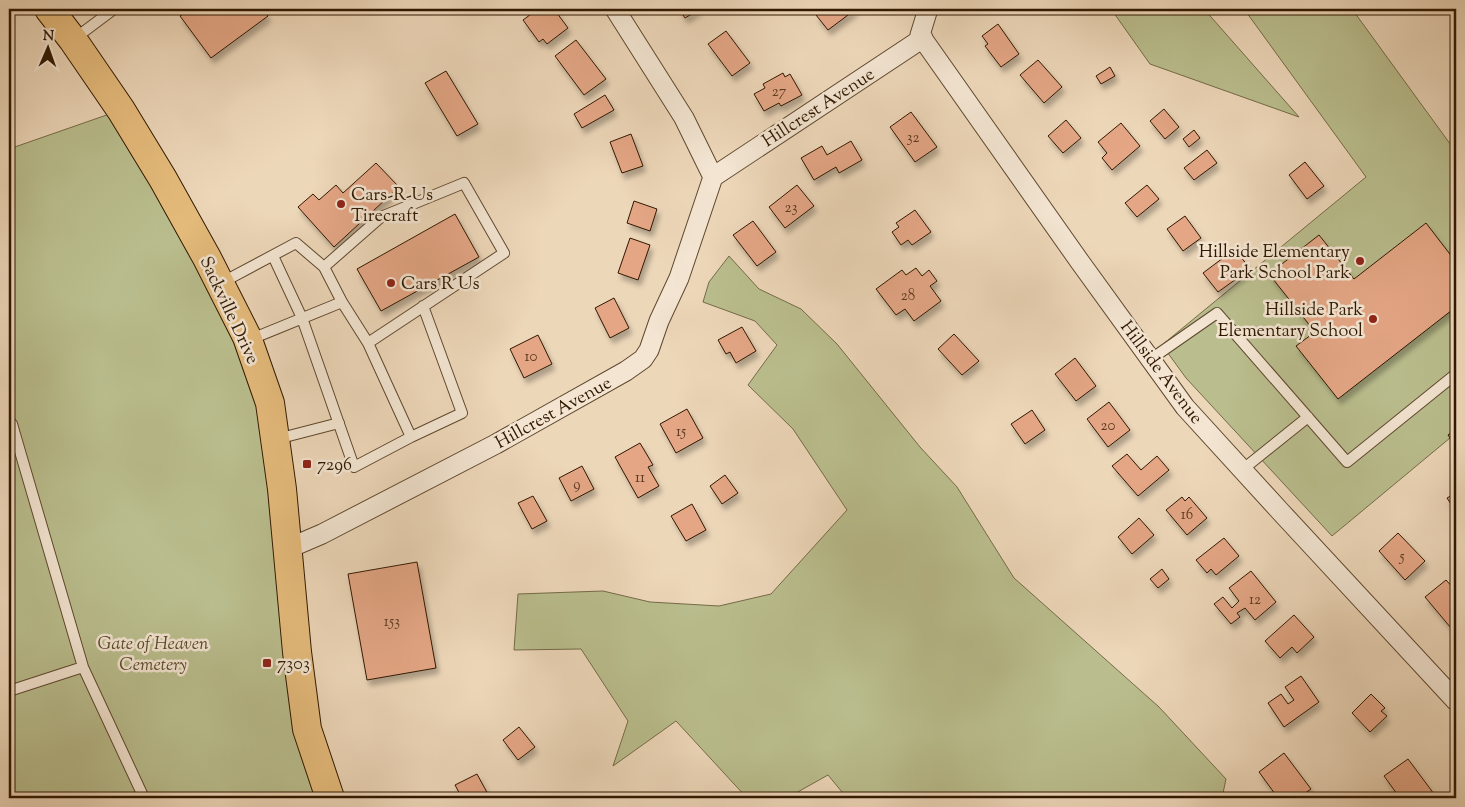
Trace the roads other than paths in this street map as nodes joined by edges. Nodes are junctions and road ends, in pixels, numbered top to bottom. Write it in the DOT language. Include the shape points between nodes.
graph roads {
  1 [pos="49,9"];
  2 [pos="114,9"];
  3 [pos="615,9"];
  4 [pos="928,9"];
  5 [pos="923,38"];
  6 [pos="73,40"];
  7 [pos="713,177"];
  8 [pos="273,256"];
  9 [pos="324,267"];
  10 [pos="220,284"];
  11 [pos="342,302"];
  12 [pos="423,306"];
  13 [pos="302,318"];
  14 [pos="248,341"];
  15 [pos="368,343"];
  16 [pos="1151,359"];
  17 [pos="1456,374"];
  18 [pos="1308,417"];
  19 [pos="9,421"];
  20 [pos="339,423"];
  21 [pos="411,436"];
  22 [pos="275,439"];
  23 [pos="1242,470"];
  24 [pos="287,549"];
  25 [pos="83,667"];
  26 [pos="9,691"];
  27 [pos="1456,701"];
  28 [pos="144,798"];
  29 [pos="330,798"];
  1 -- 6 [label="main road, Sackville Drive"];
  2 -- 6 [label="lane"];
  3 -- 7 [label="street" via="684,118"];
  4 -- 5 [label="street" via="920,35"];
  5 -- 7 [label="street, Hillcrest Avenue"];
  5 -- 16 [label="street, Hillside Avenue"];
  6 -- 10 [label="main road, Sackville Drive" via="163,179"];
  7 -- 24 [label="street, Hillcrest Avenue" via="679,278 643,359 496,444"];
  8 -- 9 [label="lane" via="296,243"];
  8 -- 10 [label="lane"];
  8 -- 13 [label="lane"];
  9 -- 11 [label="lane"];
  9 -- 12 [label="lane" via="382,218 464,183 504,253"];
  10 -- 14 [label="main road, Sackville Drive"];
  11 -- 13 [label="lane"];
  11 -- 15 [label="lane"];
  12 -- 15 [label="lane"];
  12 -- 21 [label="lane" via="462,413"];
  13 -- 14 [label="lane"];
  13 -- 20 [label="lane"];
  14 -- 22 [label="main road, Sackville Drive" via="270,403"];
  15 -- 21 [label="lane"];
  16 -- 18 [label="lane" via="1218,313"];
  16 -- 23 [label="street, Hillside Avenue" via="1185,407"];
  17 -- 18 [label="lane" via="1347,462"];
  18 -- 23 [label="lane"];
  19 -- 25 [label="lane"];
  20 -- 21 [label="lane" via="354,467"];
  20 -- 22 [label="lane"];
  22 -- 24 [label="main road, Sackville Drive"];
  23 -- 27 [label="street, Hillside Avenue"];
  24 -- 29 [label="main road, Sackville Drive" via="307,729"];
  25 -- 26 [label="lane"];
  25 -- 28 [label="lane"];
}
